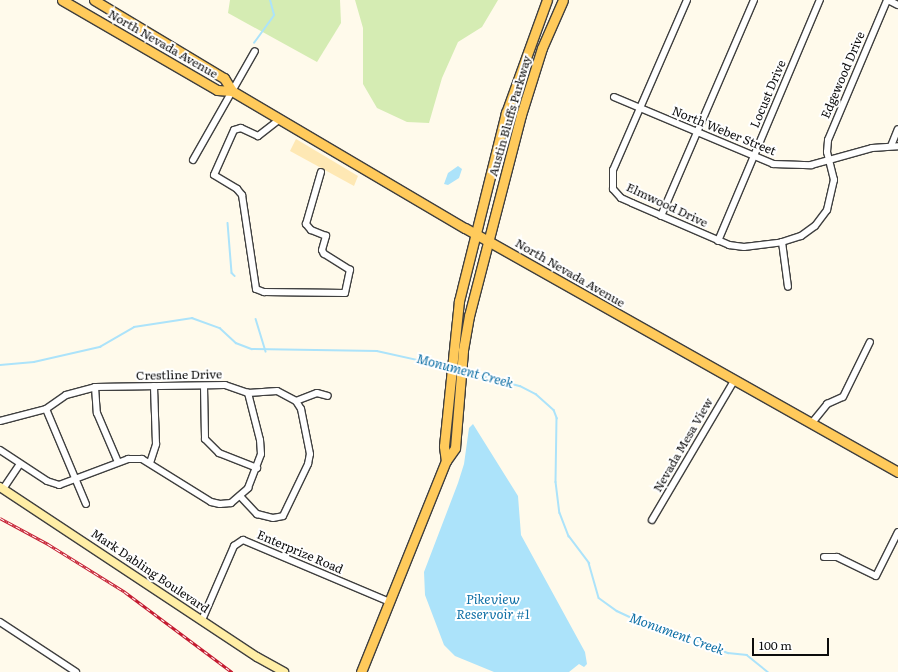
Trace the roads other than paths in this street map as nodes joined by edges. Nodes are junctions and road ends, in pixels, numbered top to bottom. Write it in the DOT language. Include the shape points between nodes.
graph roads {
  1 [pos="62,0"];
  2 [pos="94,0"];
  3 [pos="547,0"];
  4 [pos="563,0"];
  5 [pos="687,0"];
  6 [pos="754,0"];
  7 [pos="820,0"];
  8 [pos="887,0"];
  9 [pos="898,5"];
  10 [pos="255,51"];
  11 [pos="232,91"];
  12 [pos="614,97"];
  13 [pos="640,108"];
  14 [pos="280,119"];
  15 [pos="898,129"];
  16 [pos="697,132"];
  17 [pos="891,146"];
  18 [pos="898,146"];
  19 [pos="753,156"];
  20 [pos="830,159"];
  21 [pos="193,160"];
  22 [pos="321,172"];
  23 [pos="661,216"];
  24 [pos="475,233"];
  25 [pos="718,240"];
  26 [pos="488,241"];
  27 [pos="782,242"];
  28 [pos="788,287"];
  29 [pos="870,342"];
  30 [pos="734,381"];
  31 [pos="154,386"];
  32 [pos="204,386"];
  33 [pos="95,387"];
  34 [pos="248,393"];
  35 [pos="328,396"];
  36 [pos="296,401"];
  37 [pos="46,409"];
  38 [pos="0,421"];
  39 [pos="811,424"];
  40 [pos="0,450"];
  41 [pos="446,461"];
  42 [pos="118,462"];
  43 [pos="150,463"];
  44 [pos="20,464"];
  45 [pos="257,468"];
  46 [pos="898,472"];
  47 [pos="78,480"];
  48 [pos="2,488"];
  49 [pos="240,496"];
  50 [pos="86,504"];
  51 [pos="652,520"];
  52 [pos="898,532"];
  53 [pos="824,557"];
  54 [pos="390,602"];
  55 [pos="202,620"];
  56 [pos="0,622"];
  57 [pos="76,672"];
  58 [pos="284,672"];
  59 [pos="361,672"];
  1 -- 11 [label="main road, North Nevada Avenue" via="218,90"];
  2 -- 11 [label="main road, North Nevada Avenue" via="224,78"];
  3 -- 24 [label="main road, Austin Bluffs Parkway" via="506,113"];
  4 -- 26 [label="main road, Austin Bluffs Parkway" via="542,48 520,115"];
  5 -- 13 [label="street, Elmwood Drive"];
  6 -- 16 [label="street"];
  7 -- 19 [label="street, Locust Drive"];
  8 -- 9 [label="street"];
  8 -- 20 [label="street, Edgewood Drive" via="828,140"];
  10 -- 11 [label="street"];
  11 -- 14 [label="main road, North Nevada Avenue"];
  11 -- 21 [label="street"];
  12 -- 13 [label="street, North Weber Street"];
  13 -- 16 [label="street, North Weber Street"];
  13 -- 23 [label="street, Elmwood Drive" via="613,170 613,189 621,198"];
  14 -- 22 [label="street" via="258,136 241,128 234,130 214,175 242,195 256,289 264,292 346,293 350,270 324,254 322,250 326,236 311,230 306,224"];
  14 -- 24 [label="main road, North Nevada Avenue"];
  15 -- 17 [label="street"];
  16 -- 19 [label="street, North Weber Street"];
  16 -- 23 [label="street"];
  17 -- 18 [label="street, North Weber Street"];
  17 -- 20 [label="street, North Weber Street" via="872,148"];
  19 -- 20 [label="street, North Weber Street" via="773,164 790,166 811,165"];
  19 -- 25 [label="street, Locust Drive"];
  20 -- 27 [label="street, Elmwood Drive" via="834,180 827,210 808,232"];
  23 -- 25 [label="street, Elmwood Drive"];
  24 -- 26 [label="main road, North Nevada Avenue"];
  24 -- 41 [label="main road, Austin Bluffs Parkway" via="457,308 444,446"];
  25 -- 27 [label="street, Elmwood Drive" via="736,247"];
  26 -- 30 [label="main road, North Nevada Avenue"];
  26 -- 41 [label="main road, Austin Bluffs Parkway" via="463,350 455,448"];
  27 -- 28 [label="street"];
  29 -- 39 [label="street" via="843,397 827,404"];
  30 -- 39 [label="main road, North Nevada Avenue"];
  30 -- 51 [label="street, Nevada Mesa View"];
  31 -- 32 [label="street, Crestline Drive"];
  31 -- 33 [label="street, Crestline Drive"];
  31 -- 43 [label="street" via="156,444"];
  32 -- 34 [label="street, Crestline Drive" via="233,386"];
  32 -- 45 [label="street" via="203,440 219,452"];
  33 -- 37 [label="street, Crestline Drive" via="66,395"];
  33 -- 42 [label="street" via="97,413"];
  34 -- 36 [label="street" via="277,391"];
  34 -- 45 [label="street" via="261,448"];
  35 -- 36 [label="street" via="317,393"];
  36 -- 49 [label="street" via="312,440 308,464 287,511 278,520 257,514"];
  37 -- 38 [label="street, Crestline Drive"];
  37 -- 47 [label="street"];
  39 -- 46 [label="main road, North Nevada Avenue"];
  40 -- 44 [label="street"];
  41 -- 54 [label="main road, Austin Bluffs Parkway"];
  42 -- 43 [label="street" via="132,458"];
  42 -- 47 [label="street"];
  43 -- 49 [label="street" via="216,503 231,503"];
  44 -- 47 [label="street" via="52,484"];
  44 -- 48 [label="street, Mark Dabling Boulevard"];
  45 -- 49 [label="street" via="248,488"];
  47 -- 50 [label="street"];
  48 -- 55 [label="street, Mark Dabling Boulevard"];
  52 -- 53 [label="street" via="876,576 837,557"];
  54 -- 55 [label="street, Enterprize Road" via="243,540 234,546"];
  54 -- 59 [label="main road, Austin Bluffs Parkway"];
  55 -- 58 [label="street, Mark Dabling Boulevard"];
  56 -- 57 [label="street"];
}
